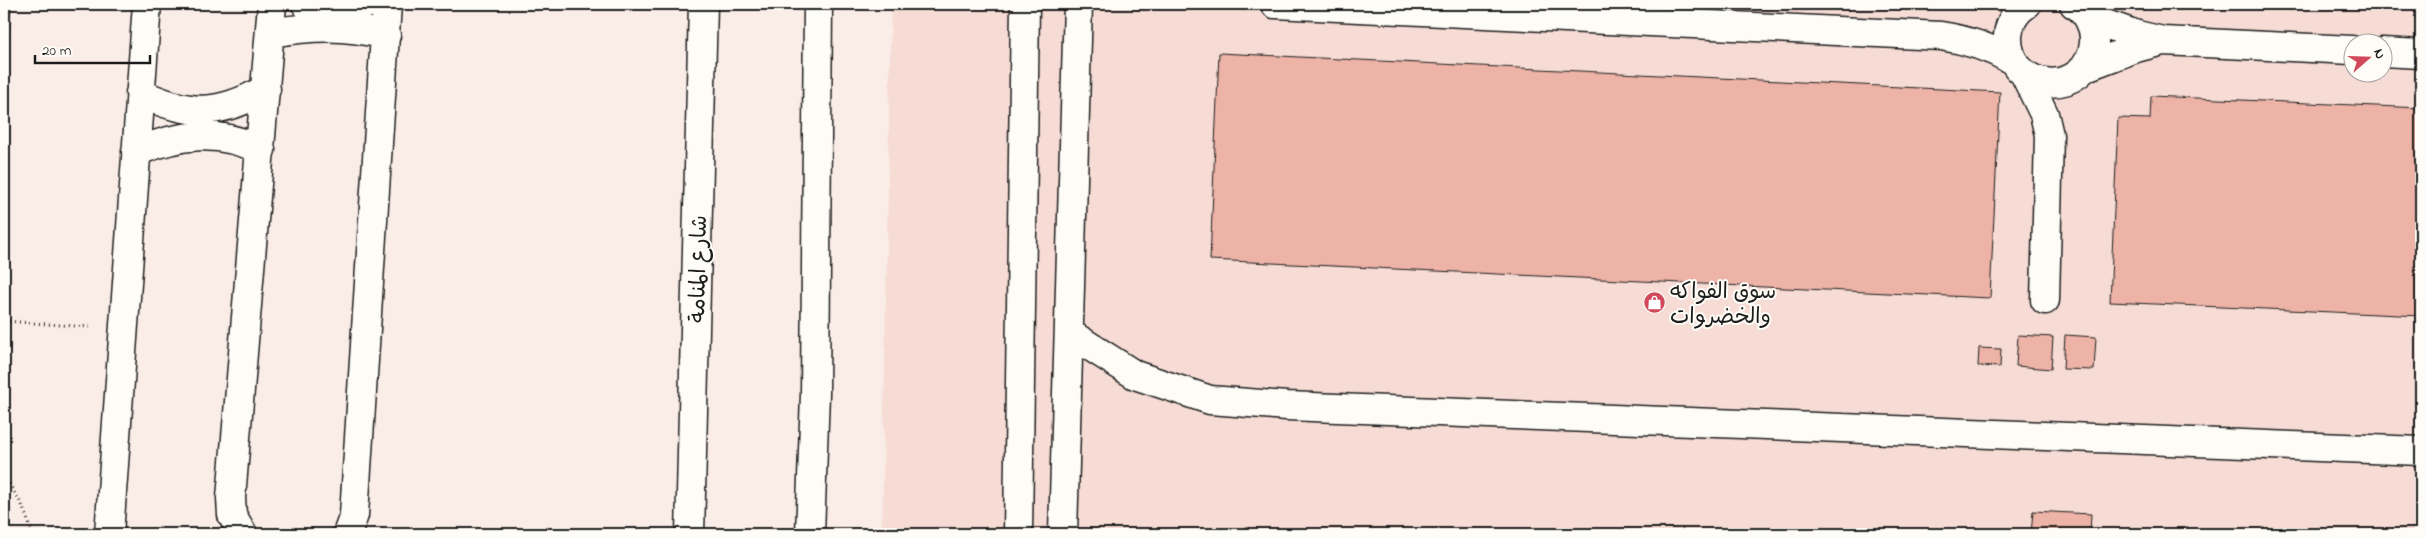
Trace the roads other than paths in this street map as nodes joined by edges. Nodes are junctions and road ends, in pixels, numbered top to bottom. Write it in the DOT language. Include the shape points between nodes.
graph roads {
  1 [pos="147,4"];
  2 [pos="272,4"];
  3 [pos="306,4"];
  4 [pos="366,4"];
  5 [pos="387,4"];
  6 [pos="703,4"];
  7 [pos="818,4"];
  8 [pos="1025,4"];
  9 [pos="1078,4"];
  10 [pos="1275,4"];
  11 [pos="2079,8"];
  12 [pos="2020,10"];
  13 [pos="270,33"];
  14 [pos="386,35"];
  15 [pos="1941,36"];
  16 [pos="2163,41"];
  17 [pos="2342,50"];
  18 [pos="2392,53"];
  19 [pos="2421,54"];
  20 [pos="2019,68"];
  21 [pos="2081,71"];
  22 [pos="266,89"];
  23 [pos="140,93"];
  24 [pos="2049,135"];
  25 [pos="261,150"];
  26 [pos="136,152"];
  27 [pos="2045,300"];
  28 [pos="1069,333"];
  29 [pos="2421,451"];
  30 [pos="109,534"];
  31 [pos="243,534"];
  32 [pos="347,534"];
  33 [pos="690,534"];
  34 [pos="810,534"];
  35 [pos="1018,534"];
  36 [pos="1062,534"];
  1 -- 23 [label="main road"];
  2 -- 13 [label="main road"];
  3 -- 4 [label="main road" via="331,7"];
  5 -- 14 [label="main road"];
  6 -- 33 [label="main road, شارع المنامة"];
  7 -- 34 [label="main road" via="815,394"];
  8 -- 35 [label="main road"];
  9 -- 28 [label="main road"];
  10 -- 15 [label="main road"];
  11 -- 16 [label="main road" via="2137,36"];
  11 -- 21 [label="main road" via="2094,34 2093,51"];
  12 -- 15 [label="main road" via="1982,27"];
  12 -- 20 [label="main road" via="2008,31 2008,46"];
  13 -- 14 [label="main road" via="321,26"];
  13 -- 22 [label="main road"];
  14 -- 32 [label="main road" via="354,515"];
  15 -- 20 [label="main road" via="1990,48"];
  16 -- 17 [label="main road"];
  16 -- 21 [label="main road" via="2136,48"];
  18 -- 19 [label="main road"];
  20 -- 21 [label="main road" via="2042,83 2060,82"];
  20 -- 24 [label="main road" via="2044,114"];
  21 -- 24 [label="main road" via="2056,114"];
  22 -- 23 [label="main road" via="243,102 218,109 192,110 165,105"];
  22 -- 25 [label="main road"];
  23 -- 26 [label="main road"];
  24 -- 27 [label="main road"];
  25 -- 26 [label="main road" via="245,142 203,135 182,136"];
  25 -- 31 [label="main road" via="231,498 232,516"];
  26 -- 30 [label="main road"];
  28 -- 29 [label="main road" via="1134,375 1210,400 1287,406"];
  28 -- 36 [label="main road"];
}
